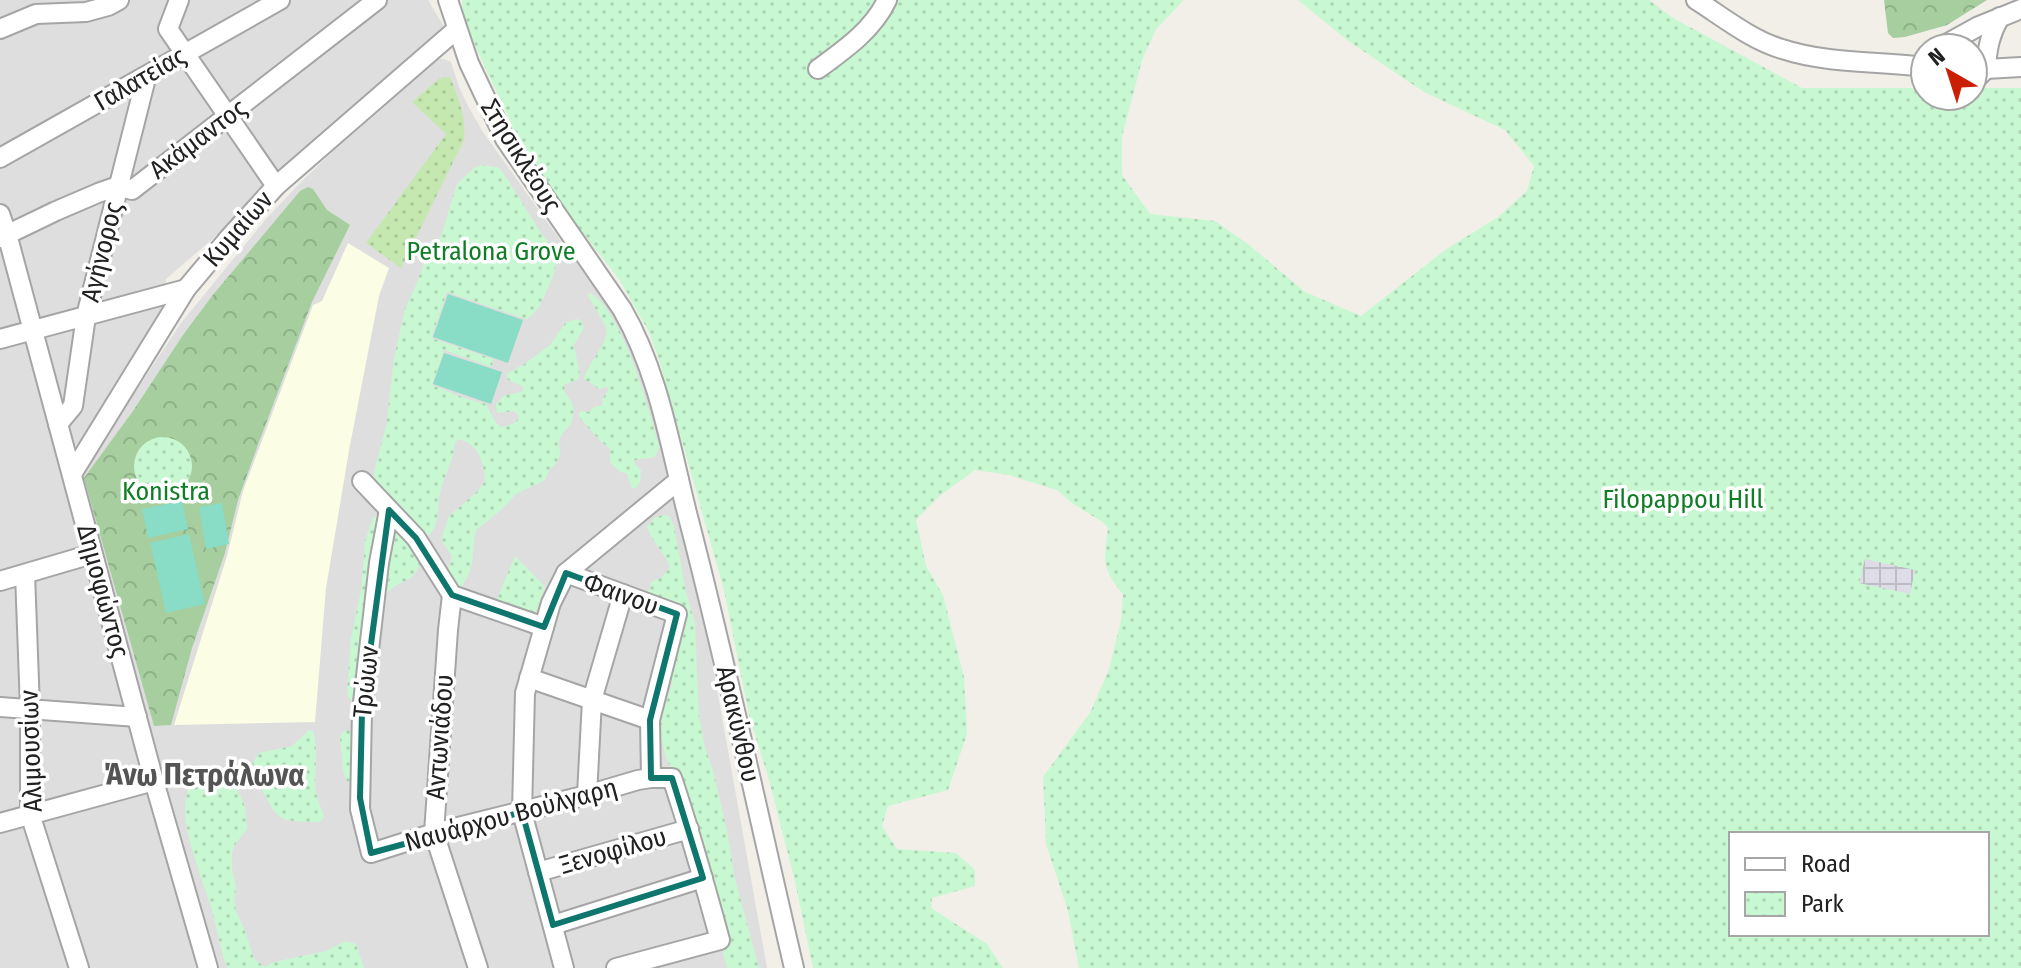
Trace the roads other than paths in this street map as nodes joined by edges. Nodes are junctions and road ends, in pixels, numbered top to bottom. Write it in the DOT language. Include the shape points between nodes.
graph roads {
  1 [pos="119,0"];
  2 [pos="179,0"];
  3 [pos="280,0"];
  4 [pos="377,0"];
  5 [pos="448,0"];
  6 [pos="887,0"];
  7 [pos="1696,0"];
  8 [pos="61,6"];
  9 [pos="2021,9"];
  10 [pos="2000,17"];
  11 [pos="0,29"];
  12 [pos="457,29"];
  13 [pos="1969,32"];
  14 [pos="1989,42"];
  15 [pos="184,54"];
  16 [pos="2021,56"];
  17 [pos="1909,62"];
  18 [pos="2013,68"];
  19 [pos="818,69"];
  20 [pos="1989,71"];
  21 [pos="142,78"];
  22 [pos="228,117"];
  23 [pos="0,158"];
  24 [pos="118,186"];
  25 [pos="276,186"];
  26 [pos="0,214"];
  27 [pos="4,236"];
  28 [pos="186,289"];
  29 [pos="86,316"];
  30 [pos="32,330"];
  31 [pos="0,339"];
  32 [pos="58,424"];
  33 [pos="72,474"];
  34 [pos="679,480"];
  35 [pos="362,481"];
  36 [pos="389,510"];
  37 [pos="92,554"];
  38 [pos="566,573"];
  39 [pos="25,574"];
  40 [pos="0,581"];
  41 [pos="623,594"];
  42 [pos="452,595"];
  43 [pos="544,627"];
  44 [pos="529,678"];
  45 [pos="592,700"];
  46 [pos="0,707"];
  47 [pos="30,708"];
  48 [pos="137,717"];
  49 [pos="650,720"];
  50 [pos="651,778"];
  51 [pos="154,781"];
  52 [pos="587,795"];
  53 [pos="522,812"];
  54 [pos="30,814"];
  55 [pos="0,823"];
  56 [pos="689,829"];
  57 [pos="434,833"];
  58 [pos="371,853"];
  59 [pos="538,872"];
  60 [pos="703,878"];
  61 [pos="553,925"];
  62 [pos="79,968"];
  63 [pos="208,968"];
  64 [pos="478,968"];
  65 [pos="564,968"];
  66 [pos="616,968"];
  67 [pos="794,968"];
  1 -- 8 [label="street" via="86,12"];
  2 -- 15 [label="street" via="168,29"];
  3 -- 15 [label="street, Γαλατείας"];
  4 -- 22 [label="street, Ακάμαντος"];
  5 -- 12 [label="street, Στησικλέους"];
  6 -- 19 [label="street" via="857,39"];
  7 -- 17 [label="street" via="1781,49 1826,58"];
  8 -- 11 [label="street"];
  9 -- 10 [label="street"];
  10 -- 13 [label="street"];
  10 -- 14 [label="street"];
  12 -- 25 [label="street, Κυμαίων"];
  12 -- 34 [label="street, Στησικλέους" via="505,139 628,320 654,380"];
  15 -- 21 [label="street, Γαλατείας"];
  15 -- 22 [label="street"];
  16 -- 18 [label="street"];
  18 -- 20 [label="street"];
  21 -- 23 [label="street, Γαλατείας"];
  21 -- 24 [label="street, Αγήνορος"];
  22 -- 24 [label="street, Ακάμαντος" via="132,190"];
  22 -- 25 [label="street"];
  24 -- 27 [label="street, Ακάμαντος"];
  24 -- 29 [label="street, Αγήνορος"];
  25 -- 28 [label="street, Κυμαίων"];
  26 -- 27 [label="street, Δημοφώντος"];
  27 -- 30 [label="street, Δημοφώντος"];
  28 -- 29 [label="street"];
  28 -- 33 [label="street, Κυμαίων"];
  29 -- 30 [label="street"];
  29 -- 32 [label="street, Αγήνορος" via="73,406"];
  30 -- 31 [label="street"];
  30 -- 32 [label="street, Δημοφώντος"];
  32 -- 33 [label="street, Δημοφώντος"];
  33 -- 37 [label="street, Δημοφώντος"];
  34 -- 38 [label="street"];
  34 -- 67 [label="street, Αρακύνθου"];
  35 -- 36 [label="street"];
  36 -- 42 [label="street" via="416,538"];
  36 -- 58 [label="street, Τρώων" via="360,745 360,809"];
  37 -- 39 [label="street"];
  37 -- 48 [label="street, Δημοφώντος"];
  38 -- 41 [label="street, Φαινου"];
  38 -- 43 [label="street"];
  39 -- 40 [label="street"];
  39 -- 47 [label="street, Αλιμουσίων"];
  41 -- 45 [label="street"];
  41 -- 49 [label="street, Φαινου" via="677,614"];
  42 -- 43 [label="street"];
  42 -- 57 [label="street, Αντωνιάδου"];
  43 -- 44 [label="street"];
  44 -- 45 [label="street"];
  44 -- 53 [label="street"];
  45 -- 49 [label="street"];
  45 -- 52 [label="street"];
  46 -- 47 [label="street"];
  47 -- 48 [label="street"];
  47 -- 54 [label="street, Αλιμουσίων"];
  48 -- 51 [label="street, Δημοφώντος"];
  49 -- 50 [label="street"];
  50 -- 52 [label="street, Ναυάρχου Βούλγαρη"];
  50 -- 56 [label="street" via="672,778"];
  51 -- 54 [label="street"];
  51 -- 63 [label="street, Δημοφώντος"];
  52 -- 53 [label="street, Ναυάρχου Βούλγαρη"];
  53 -- 57 [label="street, Ναυάρχου Βούλγαρη"];
  53 -- 59 [label="street"];
  54 -- 55 [label="street"];
  54 -- 62 [label="street, Αλιμουσίων"];
  56 -- 59 [label="street, Ξενοφίλου"];
  56 -- 60 [label="street"];
  57 -- 58 [label="street, Ναυάρχου Βούλγαρη"];
  57 -- 64 [label="street, Αντωνιάδου"];
  59 -- 61 [label="street"];
  60 -- 61 [label="street"];
  60 -- 66 [label="street" via="720,940"];
  61 -- 65 [label="street"];
}
